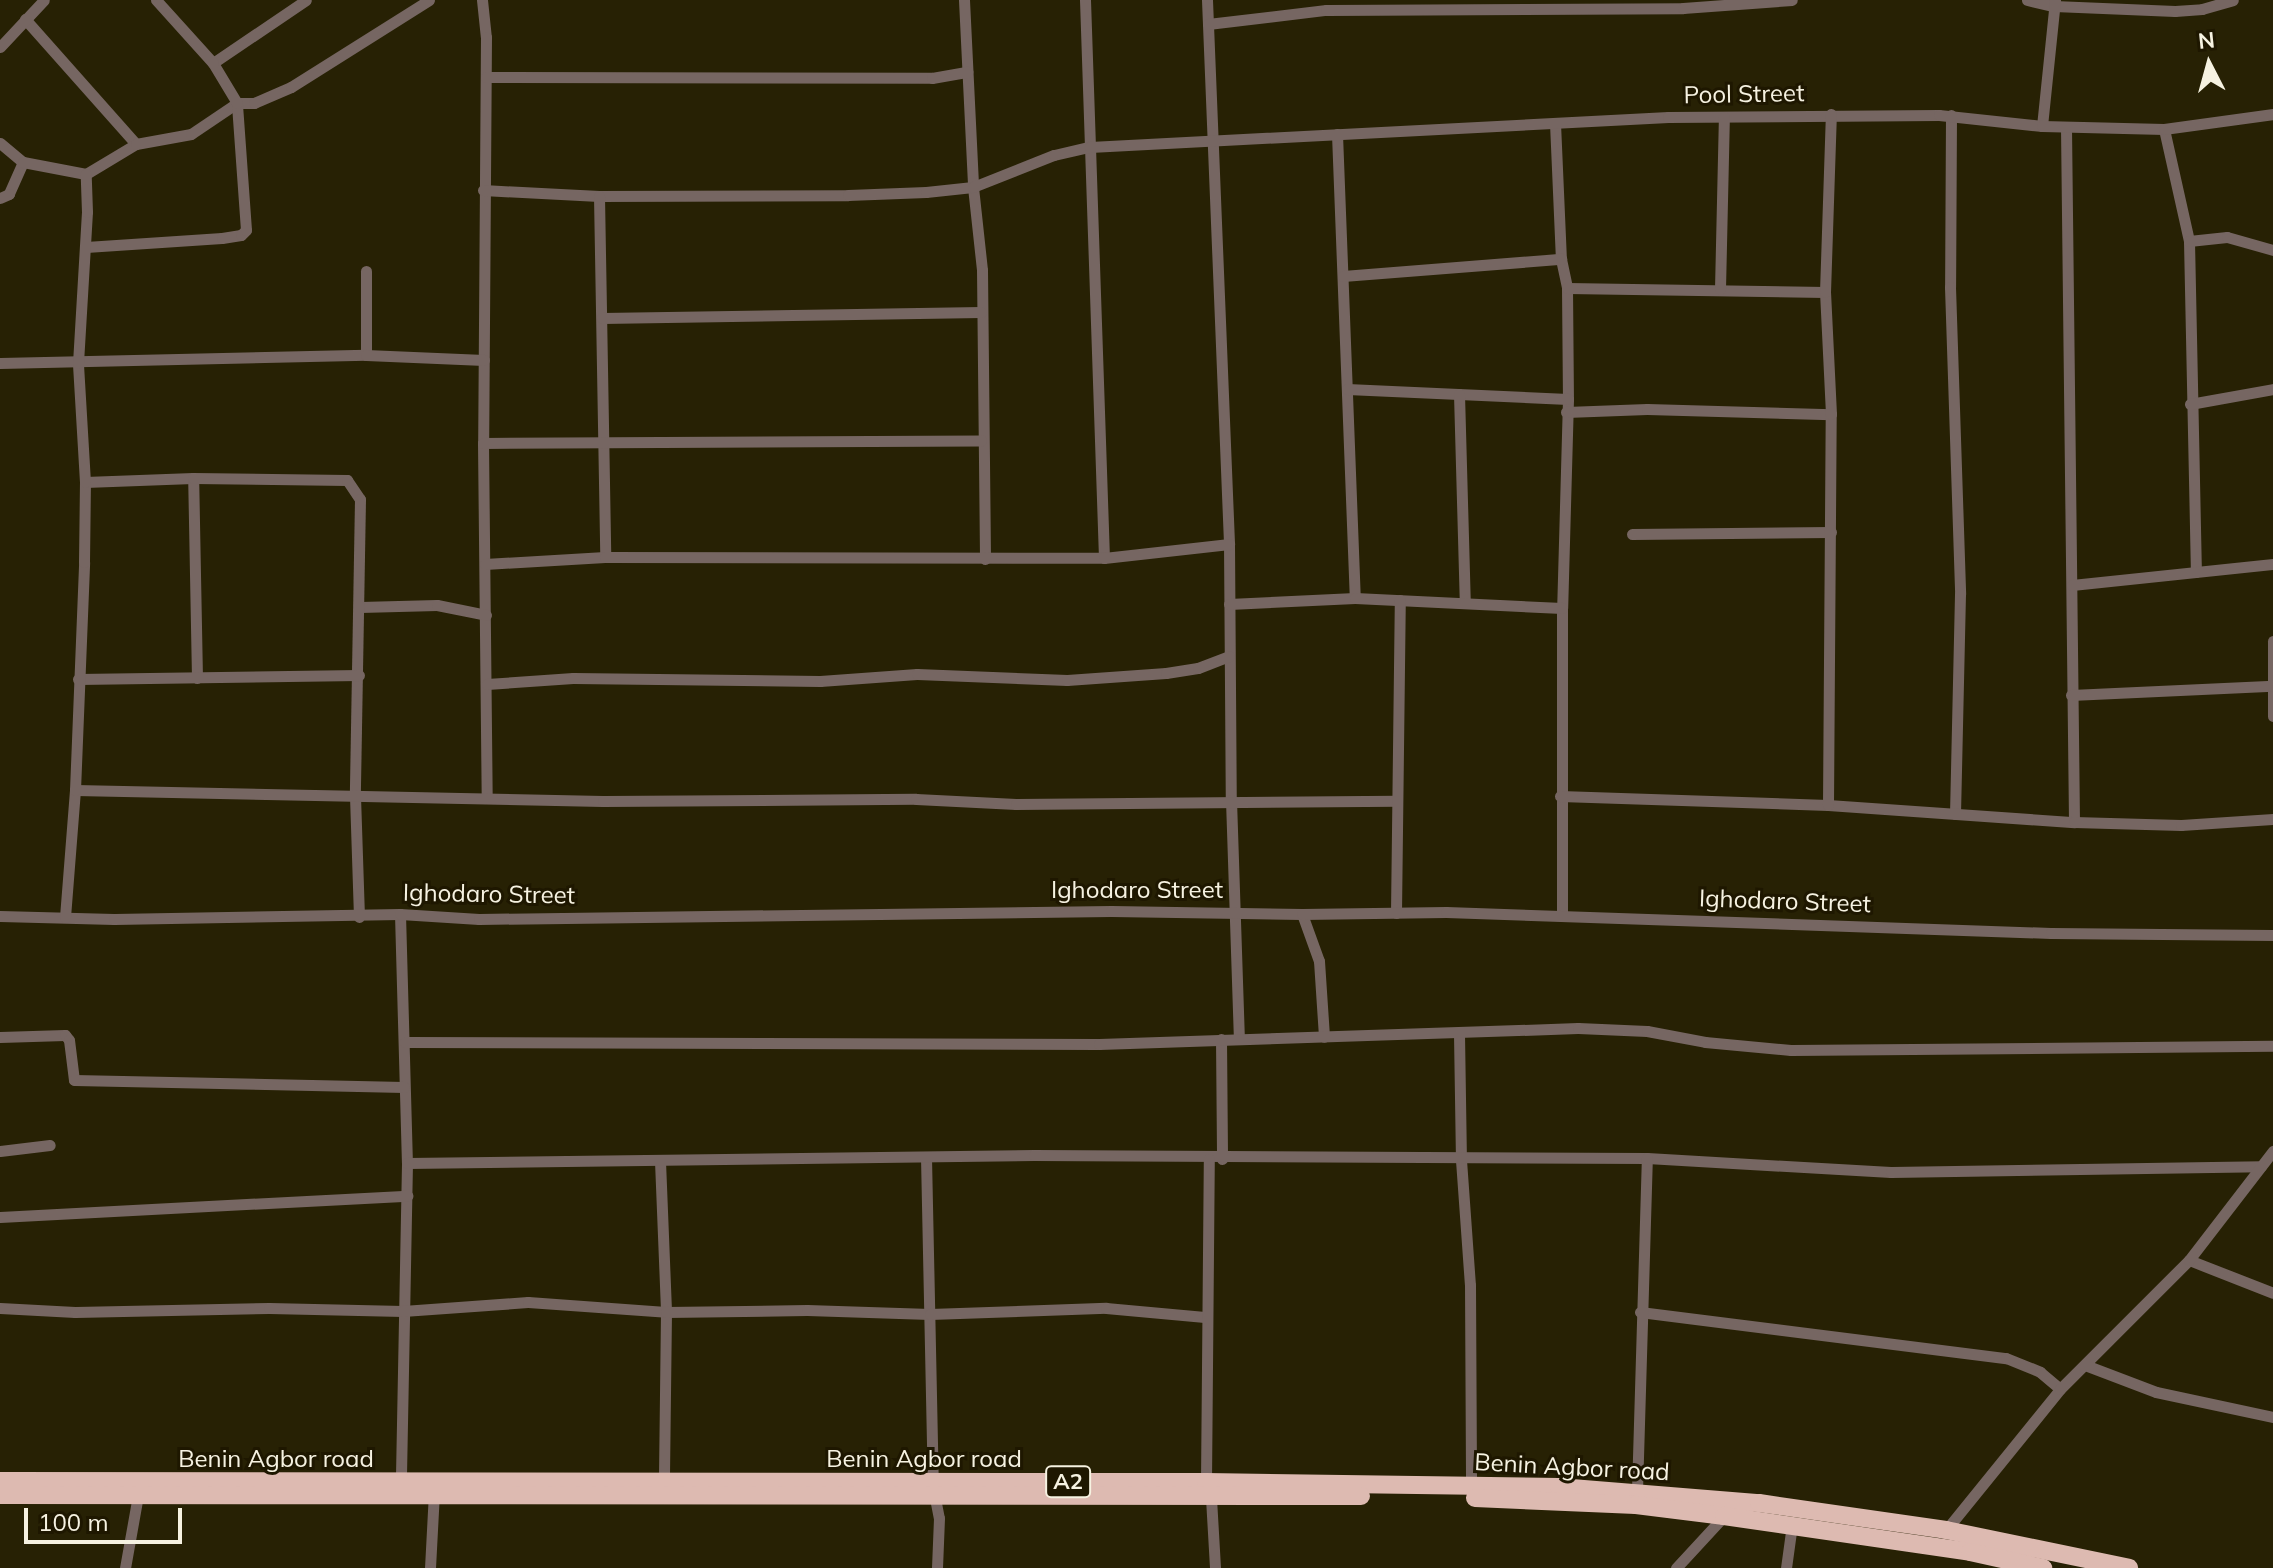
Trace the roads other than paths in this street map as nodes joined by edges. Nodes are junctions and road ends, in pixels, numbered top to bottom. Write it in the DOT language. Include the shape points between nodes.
graph roads {
  1 [pos="44,0"];
  2 [pos="156,0"];
  3 [pos="306,0"];
  4 [pos="429,0"];
  5 [pos="482,0"];
  6 [pos="964,0"];
  7 [pos="1085,0"];
  8 [pos="1207,0"];
  9 [pos="1792,0"];
  10 [pos="2027,0"];
  11 [pos="2233,0"];
  12 [pos="1555,3"];
  13 [pos="2055,3"];
  14 [pos="1640,4"];
  15 [pos="1326,5"];
  16 [pos="1440,6"];
  17 [pos="25,19"];
  18 [pos="1208,24"];
  19 [pos="0,47"];
  20 [pos="213,63"];
  21 [pos="967,72"];
  22 [pos="486,77"];
  23 [pos="237,103"];
  24 [pos="1831,114"];
  25 [pos="2273,114"];
  26 [pos="1951,115"];
  27 [pos="1724,117"];
  28 [pos="1555,123"];
  29 [pos="2042,126"];
  30 [pos="2066,127"];
  31 [pos="2164,129"];
  32 [pos="1337,134"];
  33 [pos="1215,138"];
  34 [pos="0,143"];
  35 [pos="136,144"];
  36 [pos="1090,147"];
  37 [pos="23,162"];
  38 [pos="86,174"];
  39 [pos="973,187"];
  40 [pos="483,190"];
  41 [pos="599,196"];
  42 [pos="0,198"];
  43 [pos="2189,241"];
  44 [pos="86,247"];
  45 [pos="2273,250"];
  46 [pos="1561,259"];
  47 [pos="366,271"];
  48 [pos="1343,276"];
  49 [pos="1567,288"];
  50 [pos="1720,289"];
  51 [pos="1825,292"];
  52 [pos="981,312"];
  53 [pos="602,318"];
  54 [pos="366,355"];
  55 [pos="484,360"];
  56 [pos="0,363"];
  57 [pos="78,363"];
  58 [pos="1347,389"];
  59 [pos="2273,389"];
  60 [pos="1459,394"];
  61 [pos="1568,399"];
  62 [pos="2190,404"];
  63 [pos="1566,412"];
  64 [pos="1831,414"];
  65 [pos="981,440"];
  66 [pos="483,443"];
  67 [pos="604,443"];
  68 [pos="193,478"];
  69 [pos="85,482"];
  70 [pos="1831,532"];
  71 [pos="1632,534"];
  72 [pos="1229,544"];
  73 [pos="605,557"];
  74 [pos="1104,558"];
  75 [pos="985,559"];
  76 [pos="485,564"];
  77 [pos="2273,564"];
  78 [pos="2196,572"];
  79 [pos="2072,585"];
  80 [pos="1355,598"];
  81 [pos="1400,600"];
  82 [pos="1465,603"];
  83 [pos="1229,604"];
  84 [pos="360,607"];
  85 [pos="1562,608"];
  86 [pos="486,615"];
  87 [pos="2273,641"];
  88 [pos="1229,656"];
  89 [pos="359,675"];
  90 [pos="197,678"];
  91 [pos="78,679"];
  92 [pos="487,684"];
  93 [pos="2273,686"];
  94 [pos="2071,695"];
  95 [pos="2273,716"];
  96 [pos="75,790"];
  97 [pos="355,796"];
  98 [pos="1560,796"];
  99 [pos="487,798"];
  100 [pos="1231,800"];
  101 [pos="1397,801"];
  102 [pos="1828,805"];
  103 [pos="1955,814"];
  104 [pos="2273,819"];
  105 [pos="2074,822"];
  106 [pos="1234,912"];
  107 [pos="1396,913"];
  108 [pos="400,914"];
  109 [pos="1302,914"];
  110 [pos="0,916"];
  111 [pos="1562,916"];
  112 [pos="65,917"];
  113 [pos="359,917"];
  114 [pos="2273,935"];
  115 [pos="1459,1034"];
  116 [pos="0,1037"];
  117 [pos="1239,1037"];
  118 [pos="1324,1037"];
  119 [pos="1221,1039"];
  120 [pos="405,1042"];
  121 [pos="2273,1046"];
  122 [pos="404,1087"];
  123 [pos="50,1145"];
  124 [pos="0,1151"];
  125 [pos="2273,1151"];
  126 [pos="926,1157"];
  127 [pos="1647,1158"];
  128 [pos="1216,1159"];
  129 [pos="1461,1160"];
  130 [pos="660,1161"];
  131 [pos="407,1163"];
  132 [pos="2261,1166"];
  133 [pos="407,1196"];
  134 [pos="0,1217"];
  135 [pos="2189,1260"];
  136 [pos="2273,1293"];
  137 [pos="0,1308"];
  138 [pos="403,1311"];
  139 [pos="666,1312"];
  140 [pos="1640,1312"];
  141 [pos="930,1314"];
  142 [pos="1205,1317"];
  143 [pos="2085,1365"];
  144 [pos="2060,1389"];
  145 [pos="2273,1417"];
  146 [pos="0,1481"];
  147 [pos="401,1484"];
  148 [pos="664,1484"];
  149 [pos="1471,1486"];
  150 [pos="434,1490"];
  151 [pos="1208,1490"];
  152 [pos="934,1491"];
  153 [pos="1637,1491"];
  154 [pos="0,1495"];
  155 [pos="138,1495"];
  156 [pos="1724,1516"];
  157 [pos="1792,1524"];
  158 [pos="1946,1530"];
  159 [pos="125,1568"];
  160 [pos="430,1568"];
  161 [pos="937,1568"];
  162 [pos="1215,1568"];
  163 [pos="1676,1568"];
  164 [pos="1786,1568"];
  165 [pos="2043,1568"];
  166 [pos="2129,1568"];
  1 -- 17 [label="street"];
  2 -- 20 [label="street"];
  3 -- 20 [label="street"];
  4 -- 23 [label="street" via="291,87 254,103"];
  5 -- 22 [label="street"];
  6 -- 21 [label="street"];
  7 -- 36 [label="street"];
  8 -- 18 [label="street"];
  9 -- 14 [label="street"];
  10 -- 13 [label="street"];
  11 -- 13 [label="street" via="2175,11"];
  12 -- 14 [label="street"];
  12 -- 16 [label="street"];
  13 -- 29 [label="street"];
  15 -- 16 [label="street"];
  15 -- 18 [label="street"];
  17 -- 19 [label="street"];
  17 -- 35 [label="street"];
  18 -- 33 [label="street"];
  20 -- 23 [label="street"];
  21 -- 22 [label="street" via="932,78"];
  21 -- 39 [label="street"];
  22 -- 40 [label="street"];
  23 -- 35 [label="street" via="191,134"];
  23 -- 44 [label="street" via="244,233"];
  24 -- 26 [label="street, Pool Street"];
  24 -- 27 [label="street, Pool Street"];
  24 -- 51 [label="street"];
  25 -- 31 [label="street, Pool Street"];
  26 -- 29 [label="street, Pool Street"];
  26 -- 103 [label="street" via="1950,287 1960,594"];
  27 -- 28 [label="street, Pool Street"];
  27 -- 50 [label="street"];
  28 -- 32 [label="street, Pool Street"];
  28 -- 46 [label="street"];
  29 -- 30 [label="street, Pool Street"];
  30 -- 31 [label="street, Pool Street"];
  30 -- 79 [label="street"];
  31 -- 43 [label="street"];
  32 -- 33 [label="street, Pool Street"];
  32 -- 48 [label="street"];
  33 -- 36 [label="street, Pool Street"];
  33 -- 72 [label="street"];
  34 -- 37 [label="street"];
  35 -- 38 [label="street"];
  36 -- 39 [label="street, Pool Street" via="1054,155"];
  36 -- 74 [label="street"];
  37 -- 38 [label="street"];
  37 -- 42 [label="street" via="9,194"];
  38 -- 44 [label="street"];
  39 -- 41 [label="street, Pool Street" via="848,195"];
  39 -- 52 [label="street"];
  40 -- 41 [label="street, Pool Street"];
  40 -- 55 [label="street"];
  41 -- 53 [label="street"];
  43 -- 45 [label="street" via="2227,237"];
  43 -- 62 [label="street"];
  44 -- 57 [label="street"];
  46 -- 48 [label="street"];
  46 -- 49 [label="street"];
  47 -- 54 [label="street"];
  48 -- 58 [label="street"];
  49 -- 50 [label="street"];
  49 -- 61 [label="street"];
  50 -- 51 [label="street"];
  51 -- 64 [label="street"];
  52 -- 53 [label="street"];
  52 -- 65 [label="street"];
  53 -- 67 [label="street"];
  54 -- 55 [label="street"];
  54 -- 57 [label="street"];
  55 -- 66 [label="street"];
  56 -- 57 [label="street"];
  57 -- 69 [label="street"];
  58 -- 60 [label="street"];
  58 -- 80 [label="street"];
  59 -- 62 [label="street"];
  60 -- 61 [label="street"];
  60 -- 82 [label="street"];
  61 -- 63 [label="street"];
  62 -- 78 [label="street"];
  63 -- 64 [label="street"];
  63 -- 85 [label="street"];
  64 -- 70 [label="street"];
  65 -- 67 [label="street"];
  65 -- 75 [label="street"];
  66 -- 67 [label="street"];
  66 -- 76 [label="street"];
  67 -- 73 [label="street"];
  68 -- 69 [label="street"];
  68 -- 84 [label="street" via="347,480 360,499"];
  68 -- 90 [label="street"];
  69 -- 91 [label="street"];
  70 -- 71 [label="street"];
  70 -- 102 [label="street"];
  72 -- 74 [label="street"];
  72 -- 83 [label="street"];
  73 -- 75 [label="street"];
  73 -- 76 [label="street"];
  74 -- 75 [label="street"];
  76 -- 86 [label="street"];
  77 -- 78 [label="street"];
  78 -- 79 [label="street"];
  79 -- 94 [label="street"];
  80 -- 81 [label="street"];
  80 -- 83 [label="street"];
  81 -- 82 [label="street"];
  81 -- 101 [label="street"];
  82 -- 85 [label="street"];
  83 -- 88 [label="street"];
  84 -- 86 [label="street" via="437,605"];
  84 -- 89 [label="street"];
  85 -- 98 [label="street"];
  86 -- 92 [label="street"];
  87 -- 93 [label="street"];
  88 -- 92 [label="street" via="1166,673 1067,680 917,674 820,681 573,678"];
  88 -- 100 [label="street"];
  89 -- 90 [label="street"];
  89 -- 97 [label="street"];
  90 -- 91 [label="street"];
  91 -- 96 [label="street"];
  92 -- 99 [label="street"];
  93 -- 94 [label="street"];
  93 -- 95 [label="street"];
  94 -- 105 [label="street"];
  96 -- 97 [label="street"];
  96 -- 112 [label="street"];
  97 -- 99 [label="street"];
  97 -- 113 [label="street"];
  98 -- 102 [label="street"];
  98 -- 111 [label="street"];
  99 -- 100 [label="street" via="1016,804"];
  100 -- 101 [label="street"];
  100 -- 106 [label="street"];
  101 -- 107 [label="street"];
  102 -- 103 [label="street"];
  103 -- 105 [label="street"];
  104 -- 105 [label="street" via="2181,825"];
  106 -- 108 [label="street, Ighodaro Street" via="479,919"];
  106 -- 109 [label="street, Ighodaro Street"];
  106 -- 117 [label="street"];
  107 -- 109 [label="street, Ighodaro Street"];
  107 -- 111 [label="street, Ighodaro Street"];
  108 -- 113 [label="street, Ighodaro Street"];
  108 -- 120 [label="street"];
  109 -- 118 [label="street" via="1319,961"];
  110 -- 112 [label="street, Ighodaro Street"];
  111 -- 114 [label="street, Ighodaro Street"];
  112 -- 113 [label="street, Ighodaro Street"];
  115 -- 118 [label="street"];
  115 -- 121 [label="street" via="1578,1028 1647,1031 1791,1050"];
  115 -- 129 [label="street"];
  116 -- 122 [label="street" via="65,1035 74,1080"];
  117 -- 118 [label="street"];
  117 -- 119 [label="street"];
  119 -- 120 [label="street" via="1099,1044"];
  119 -- 128 [label="street"];
  120 -- 122 [label="street"];
  122 -- 131 [label="street"];
  123 -- 124 [label="street"];
  125 -- 132 [label="street"];
  126 -- 128 [label="street"];
  126 -- 130 [label="street"];
  126 -- 141 [label="street"];
  127 -- 129 [label="street"];
  127 -- 132 [label="street" via="1891,1172"];
  127 -- 140 [label="street"];
  128 -- 129 [label="street"];
  128 -- 142 [label="street"];
  129 -- 149 [label="street" via="1470,1285"];
  130 -- 131 [label="street"];
  130 -- 139 [label="street"];
  131 -- 133 [label="street"];
  132 -- 135 [label="street"];
  133 -- 134 [label="street"];
  133 -- 138 [label="street"];
  135 -- 136 [label="street"];
  135 -- 143 [label="street"];
  137 -- 138 [label="street"];
  138 -- 139 [label="street" via="528,1302"];
  138 -- 147 [label="street"];
  139 -- 141 [label="street"];
  139 -- 148 [label="street"];
  140 -- 144 [label="street" via="2006,1358 2040,1372"];
  140 -- 153 [label="street"];
  141 -- 142 [label="street" via="1106,1308"];
  141 -- 152 [label="street"];
  142 -- 151 [label="street"];
  143 -- 144 [label="street"];
  143 -- 145 [label="street" via="2156,1392"];
  144 -- 158 [label="street"];
  146 -- 147 [label="highway, Benin Agbor road / A2"];
  147 -- 150 [label="highway, Benin Agbor road / A2"];
  148 -- 150 [label="highway, Benin Agbor road / A2"];
  148 -- 152 [label="highway, Benin Agbor road / A2"];
  149 -- 151 [label="highway, Benin Agbor road / A2"];
  149 -- 153 [label="highway, Benin Agbor road / A2"];
  150 -- 152 [label="highway, Benin Agbor road / A2"];
  150 -- 155 [label="highway, Benin Agbor road / A2"];
  150 -- 160 [label="street"];
  151 -- 152 [label="highway, Benin Agbor road / A2"];
  151 -- 156 [label="highway, Benin Agbor road / A2" via="1636,1505"];
  151 -- 162 [label="street"];
  152 -- 161 [label="street"];
  153 -- 158 [label="highway, Benin Agbor road / A2"];
  154 -- 155 [label="highway, Benin Agbor road / A2"];
  155 -- 159 [label="street"];
  156 -- 157 [label="highway, Benin Agbor road / A2"];
  156 -- 163 [label="street"];
  157 -- 164 [label="street"];
  157 -- 165 [label="highway, Benin Agbor road / A2"];
  158 -- 166 [label="highway, Benin Agbor road / A2"];
}
